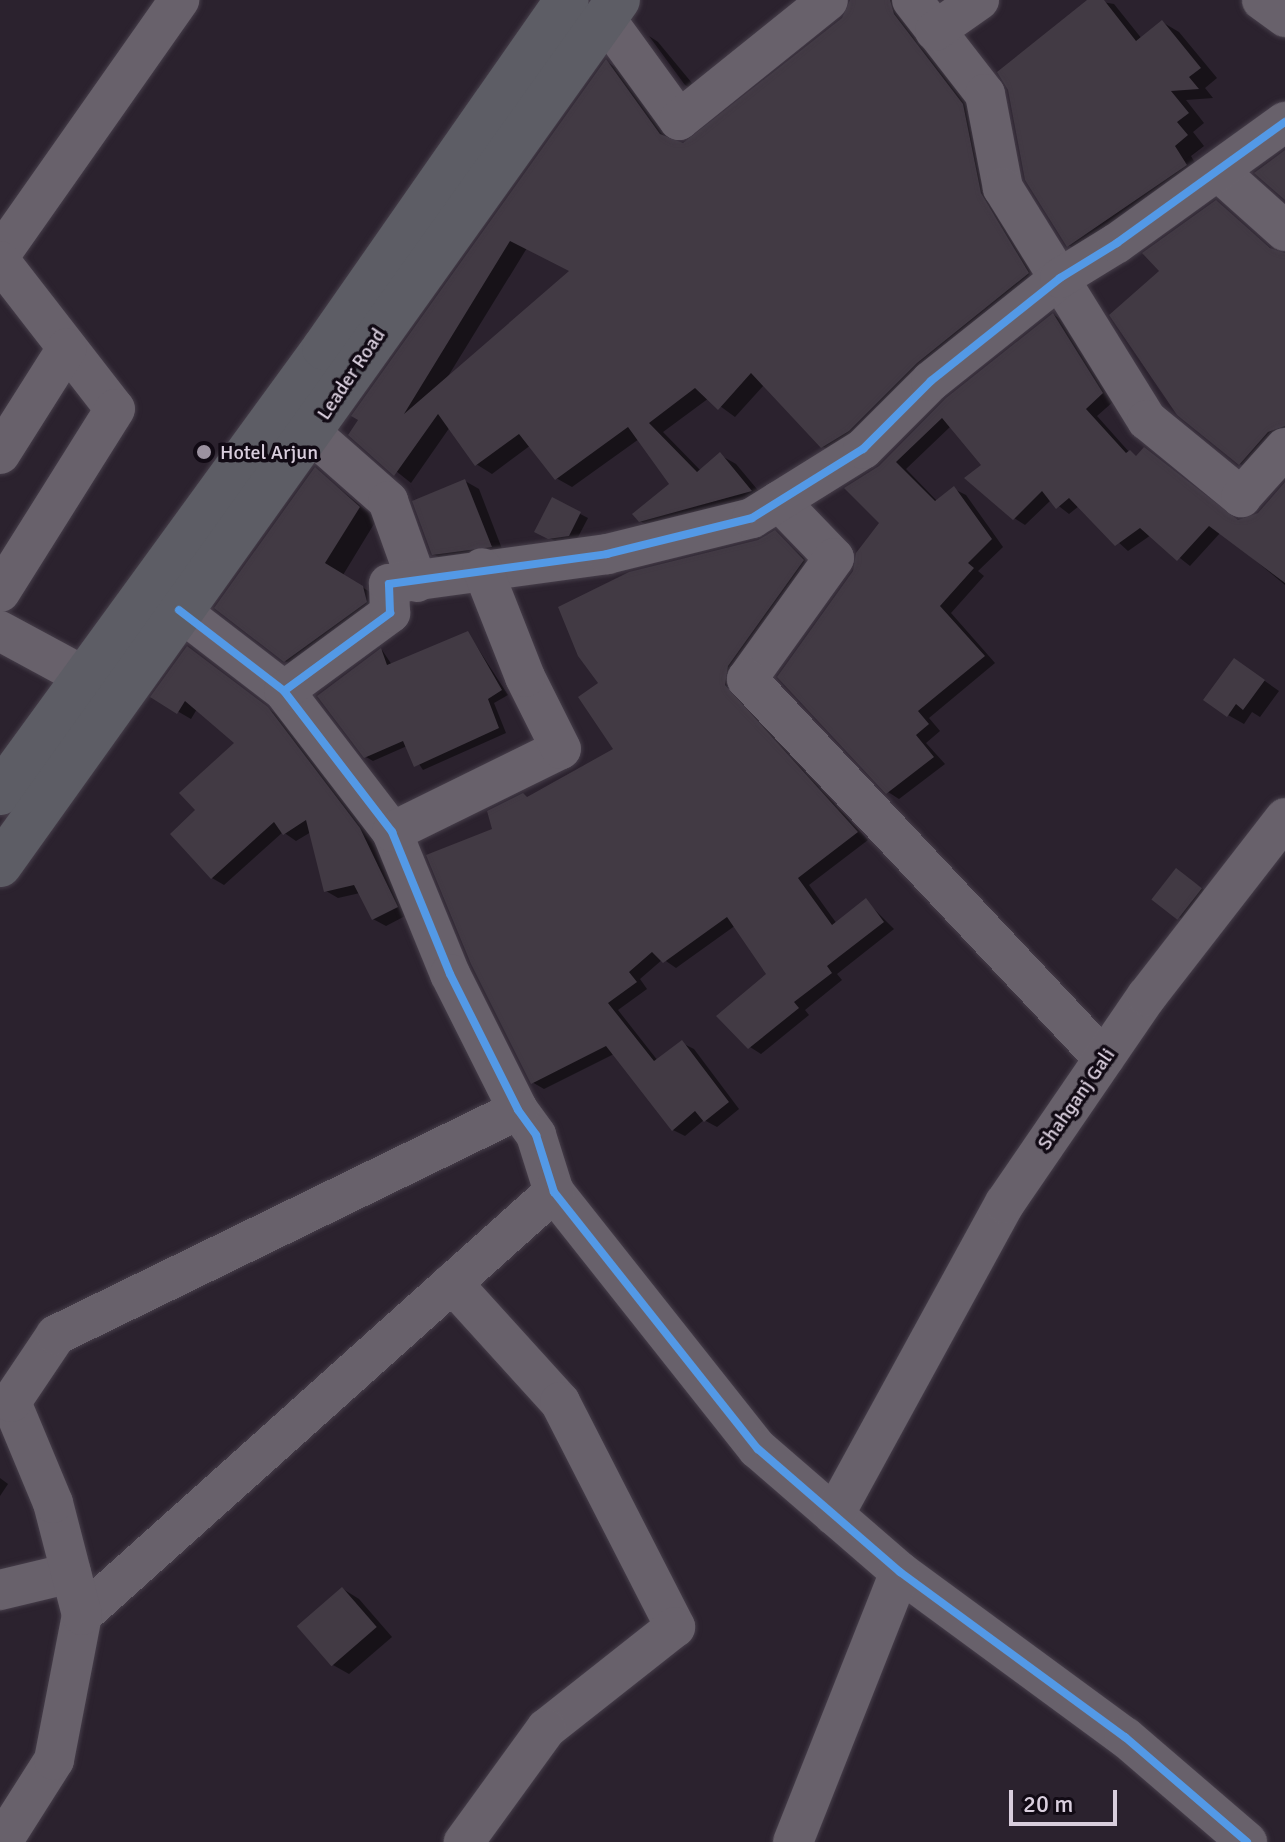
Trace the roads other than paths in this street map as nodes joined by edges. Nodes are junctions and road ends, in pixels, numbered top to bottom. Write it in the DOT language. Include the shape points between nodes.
graph roads {
  1 [pos="179,0"];
  2 [pos="828,0"];
  3 [pos="979,0"];
  4 [pos="1262,0"];
  5 [pos="597,6"];
  6 [pos="924,16"];
  7 [pos="1285,17"];
  8 [pos="1285,122"];
  9 [pos="1218,171"];
  10 [pos="1285,231"];
  11 [pos="0,255"];
  12 [pos="0,261"];
  13 [pos="1060,278"];
  14 [pos="67,348"];
  15 [pos="311,433"];
  16 [pos="1285,448"];
  17 [pos="0,454"];
  18 [pos="779,501"];
  19 [pos="482,568"];
  20 [pos="417,582"];
  21 [pos="0,592"];
  22 [pos="179,610"];
  23 [pos="0,631"];
  24 [pos="85,677"];
  25 [pos="284,691"];
  26 [pos="0,793"];
  27 [pos="1285,818"];
  28 [pos="392,832"];
  29 [pos="0,865"];
  30 [pos="1104,1059"];
  31 [pos="518,1110"];
  32 [pos="554,1192"];
  33 [pos="452,1283"];
  34 [pos="834,1515"];
  35 [pos="900,1572"];
  36 [pos="71,1573"];
  37 [pos="0,1590"];
  38 [pos="82,1615"];
  39 [pos="2,1842"];
  40 [pos="464,1842"];
  41 [pos="793,1842"];
  42 [pos="1247,1842"];
  1 -- 11 [label="street"];
  2 -- 5 [label="street" via="679,120"];
  3 -- 6 [label="street"];
  4 -- 7 [label="street"];
  5 -- 15 [label="main road, Leader Road"];
  5 -- 24 [label="main road, Leader Road" via="324,348"];
  6 -- 13 [label="street" via="985,94 1003,188"];
  8 -- 9 [label="street"];
  9 -- 10 [label="street"];
  9 -- 13 [label="street"];
  12 -- 14 [label="street"];
  13 -- 16 [label="street" via="1147,420 1241,497"];
  13 -- 18 [label="street" via="931,381 863,449"];
  14 -- 17 [label="street"];
  14 -- 21 [label="street" via="115,409"];
  15 -- 20 [label="street" via="388,501"];
  15 -- 22 [label="main road, Leader Road"];
  18 -- 19 [label="street" via="752,518 622,551"];
  18 -- 30 [label="street" via="834,558 747,679"];
  19 -- 20 [label="street"];
  19 -- 28 [label="street" via="525,677 561,749"];
  20 -- 25 [label="street" via="389,584 390,613"];
  22 -- 25 [label="street"];
  22 -- 29 [label="main road, Leader Road" via="149,662"];
  23 -- 24 [label="street"];
  24 -- 26 [label="main road, Leader Road"];
  25 -- 28 [label="street"];
  27 -- 30 [label="street, Shahganj Gali"];
  28 -- 31 [label="street" via="450,974"];
  30 -- 34 [label="street, Shahganj Gali" via="1005,1203"];
  31 -- 32 [label="street" via="536,1135"];
  31 -- 36 [label="street" via="56,1335 11,1402 53,1503"];
  32 -- 33 [label="street"];
  32 -- 34 [label="street" via="758,1449"];
  33 -- 38 [label="street"];
  33 -- 40 [label="street" via="560,1402 675,1627 546,1729"];
  34 -- 35 [label="street"];
  35 -- 41 [label="street"];
  35 -- 42 [label="street" via="1125,1737"];
  36 -- 37 [label="street"];
  36 -- 38 [label="street"];
  38 -- 39 [label="street" via="54,1760"];
}
